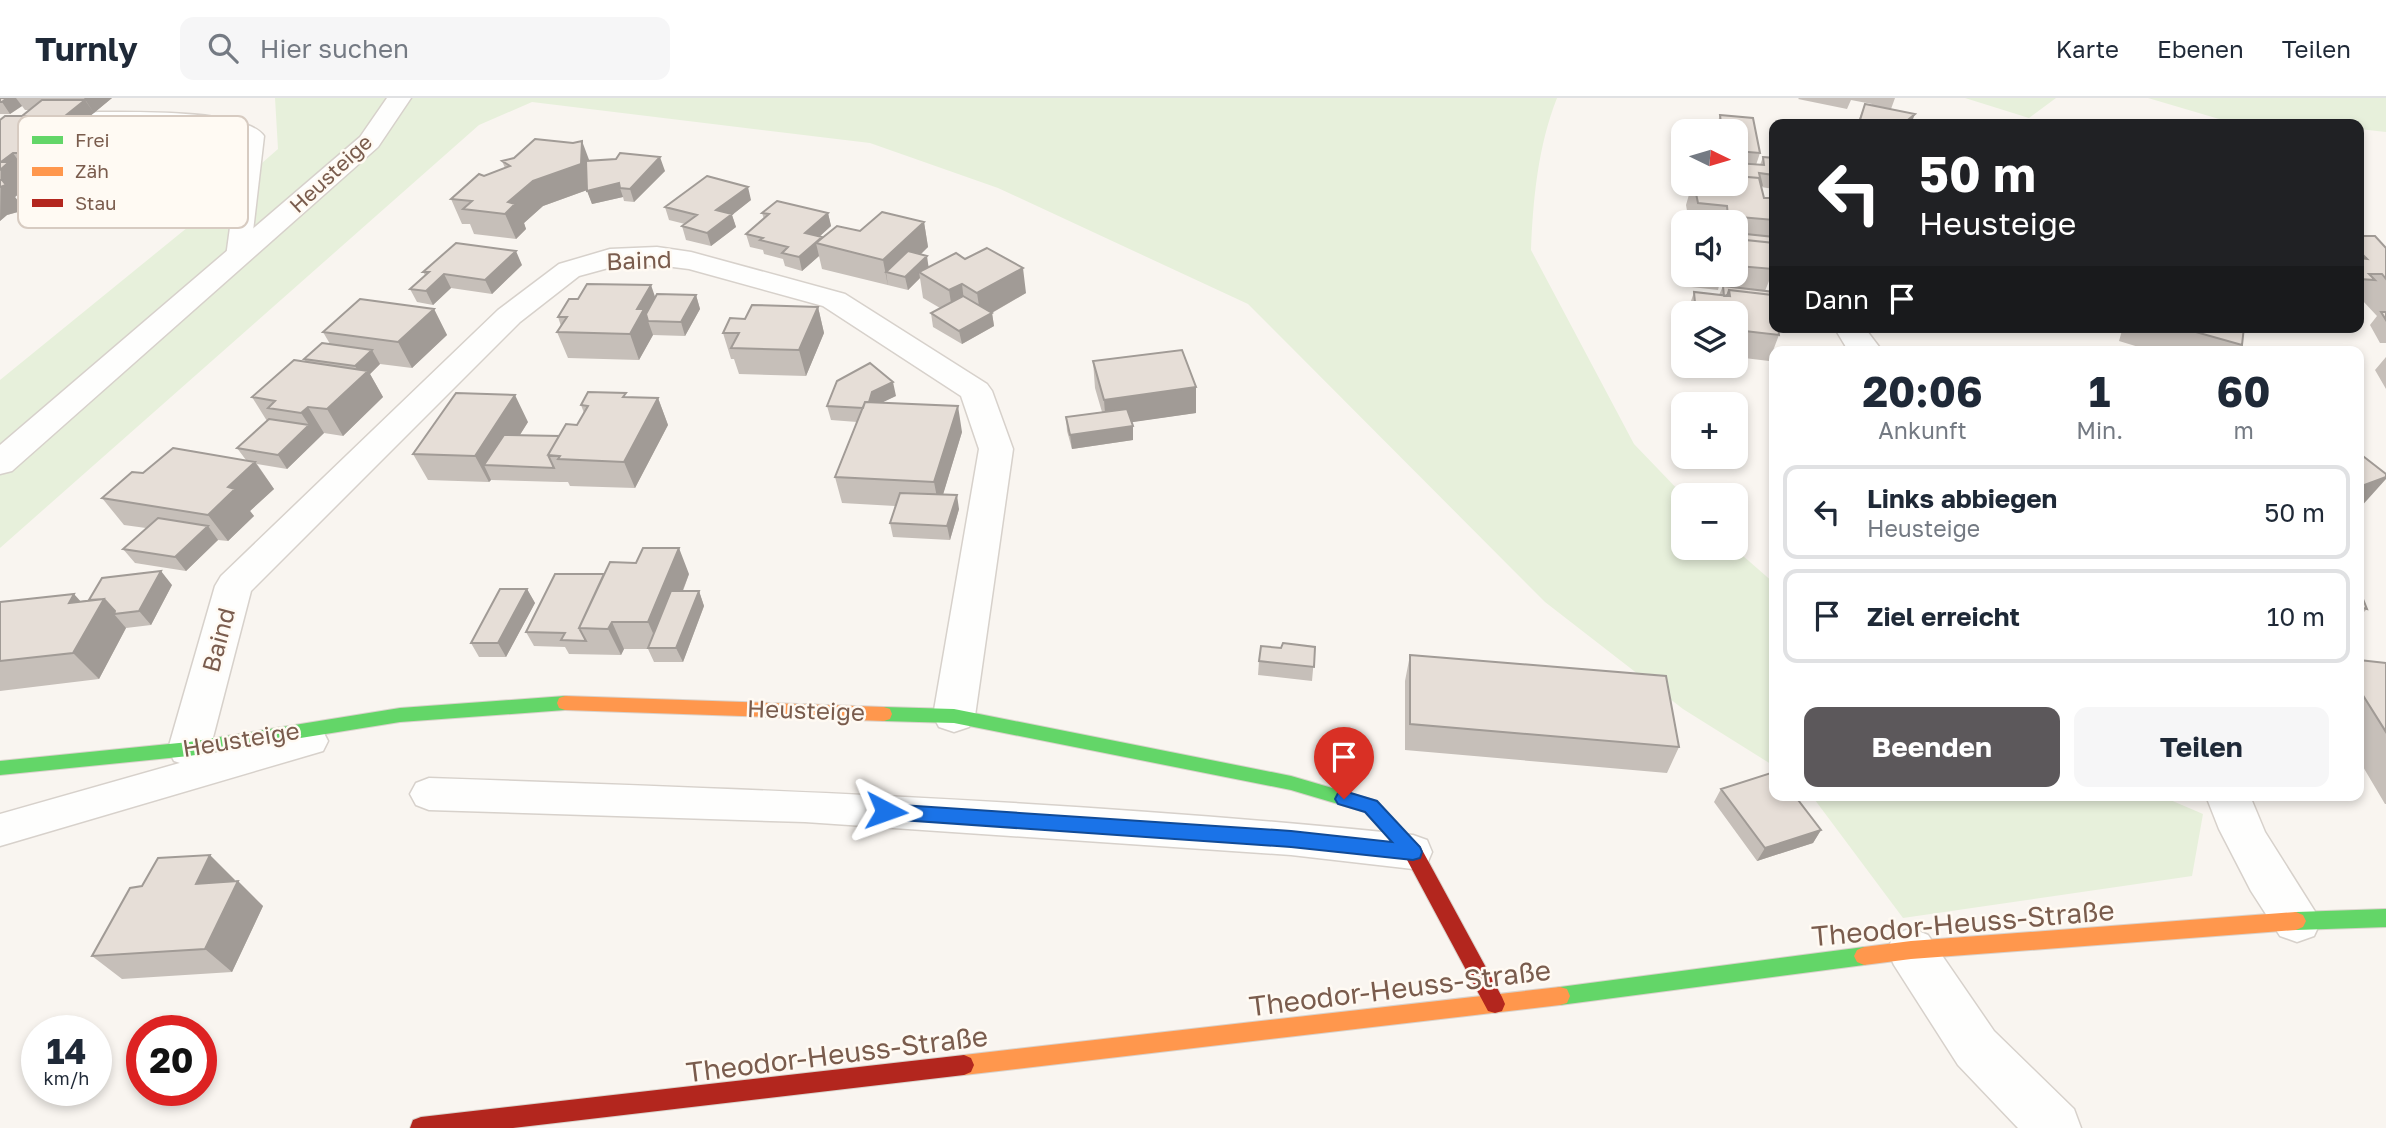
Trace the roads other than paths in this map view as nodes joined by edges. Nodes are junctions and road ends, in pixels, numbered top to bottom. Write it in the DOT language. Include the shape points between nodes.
graph roads {
  1 [pos="399,98"];
  2 [pos="248,133"];
  3 [pos="248,176"];
  4 [pos="242,228"];
  5 [pos="238,257"];
  6 [pos="0,463"];
  7 [pos="400,715"];
  8 [pos="954,716"];
  9 [pos="189,749"];
  10 [pos="0,768"];
  11 [pos="429,794"];
  12 [pos="2230,801"];
  13 [pos="0,830"];
  14 [pos="1413,852"];
  15 [pos="2386,918"];
  16 [pos="2297,921"];
  17 [pos="1911,950"];
  18 [pos="1495,1004"];
  19 [pos="421,1128"];
  20 [pos="2055,1128"];
  1 -- 5 [label="street, Heusteige" via="369,142"];
  2 -- 3 [label="lane" via="253,136"];
  4 -- 5 [label="lane"];
  5 -- 6 [label="street, Heusteige"];
  7 -- 8 [label="street, Heusteige" via="551,703"];
  7 -- 9 [label="street, Heusteige"];
  7 -- 13 [label="lane"];
  8 -- 9 [label="street, Baind" via="996,449 976,391 834,300 691,261 657,256 610,258 569,270 509,316 233,586"];
  8 -- 14 [label="street, Heusteige" via="1291,783 1371,806"];
  9 -- 10 [label="street, Heusteige"];
  11 -- 14 [label="lane" via="805,806 1291,839"];
  12 -- 16 [label="street" via="2271,885"];
  14 -- 18 [label="street, Heusteige"];
  15 -- 16 [label="street, Theodor-Heuss-Straße"];
  16 -- 17 [label="street, Theodor-Heuss-Straße"];
  17 -- 18 [label="street, Theodor-Heuss-Straße"];
  17 -- 20 [label="street" via="1976,1048"];
  18 -- 19 [label="street, Theodor-Heuss-Straße"];
}
